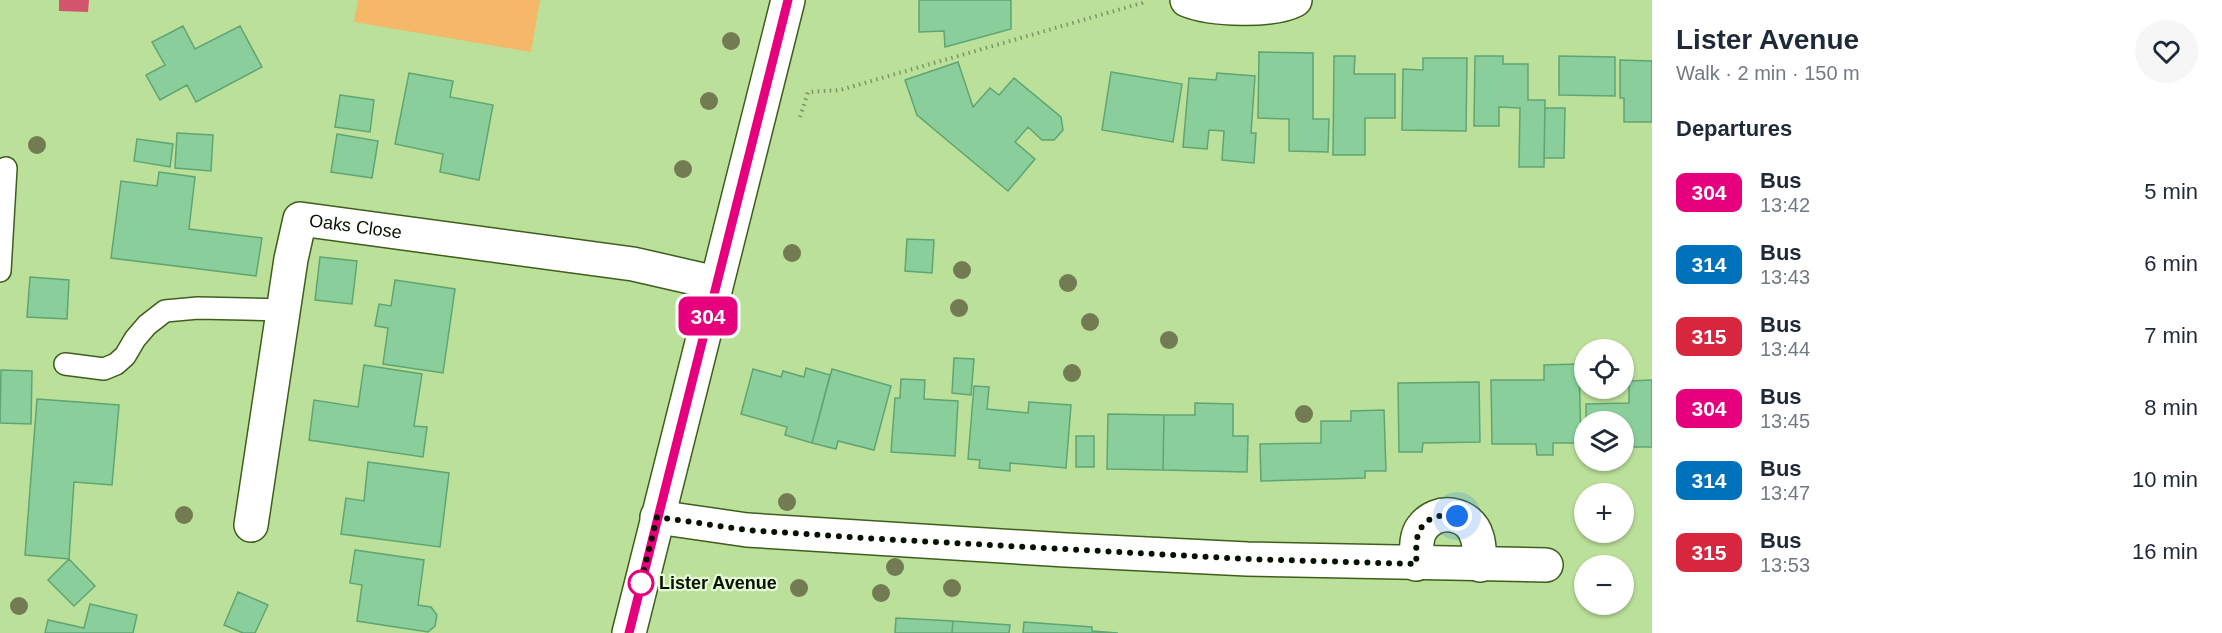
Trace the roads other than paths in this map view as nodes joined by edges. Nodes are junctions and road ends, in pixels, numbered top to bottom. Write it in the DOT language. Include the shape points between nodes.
graph roads {
  1 [pos="788,0"];
  2 [pos="1187,0"];
  3 [pos="1295,0"];
  4 [pos="6,168"];
  5 [pos="0,271"];
  6 [pos="716,284"];
  7 [pos="284,310"];
  8 [pos="65,364"];
  9 [pos="657,517"];
  10 [pos="251,525"];
  11 [pos="1416,564"];
  12 [pos="1480,565"];
  13 [pos="1546,566"];
  14 [pos="629,633"];
  1 -- 6 [label="street"];
  2 -- 3 [label="street" via="1209,6 1273,7"];
  4 -- 5 [label="lane"];
  6 -- 7 [label="street, Oaks Close" via="633,264 300,219"];
  6 -- 9 [label="street"];
  7 -- 8 [label="lane" via="165,311 147,325 116,364 104,369"];
  7 -- 10 [label="street, Oaks Close"];
  9 -- 11 [label="street" via="747,530 863,538"];
  9 -- 14 [label="street"];
  11 -- 12 [label="street"];
  11 -- 12 [label="street" via="1422,527 1445,514 1469,524 1477,536"];
  12 -- 13 [label="street"];
}
